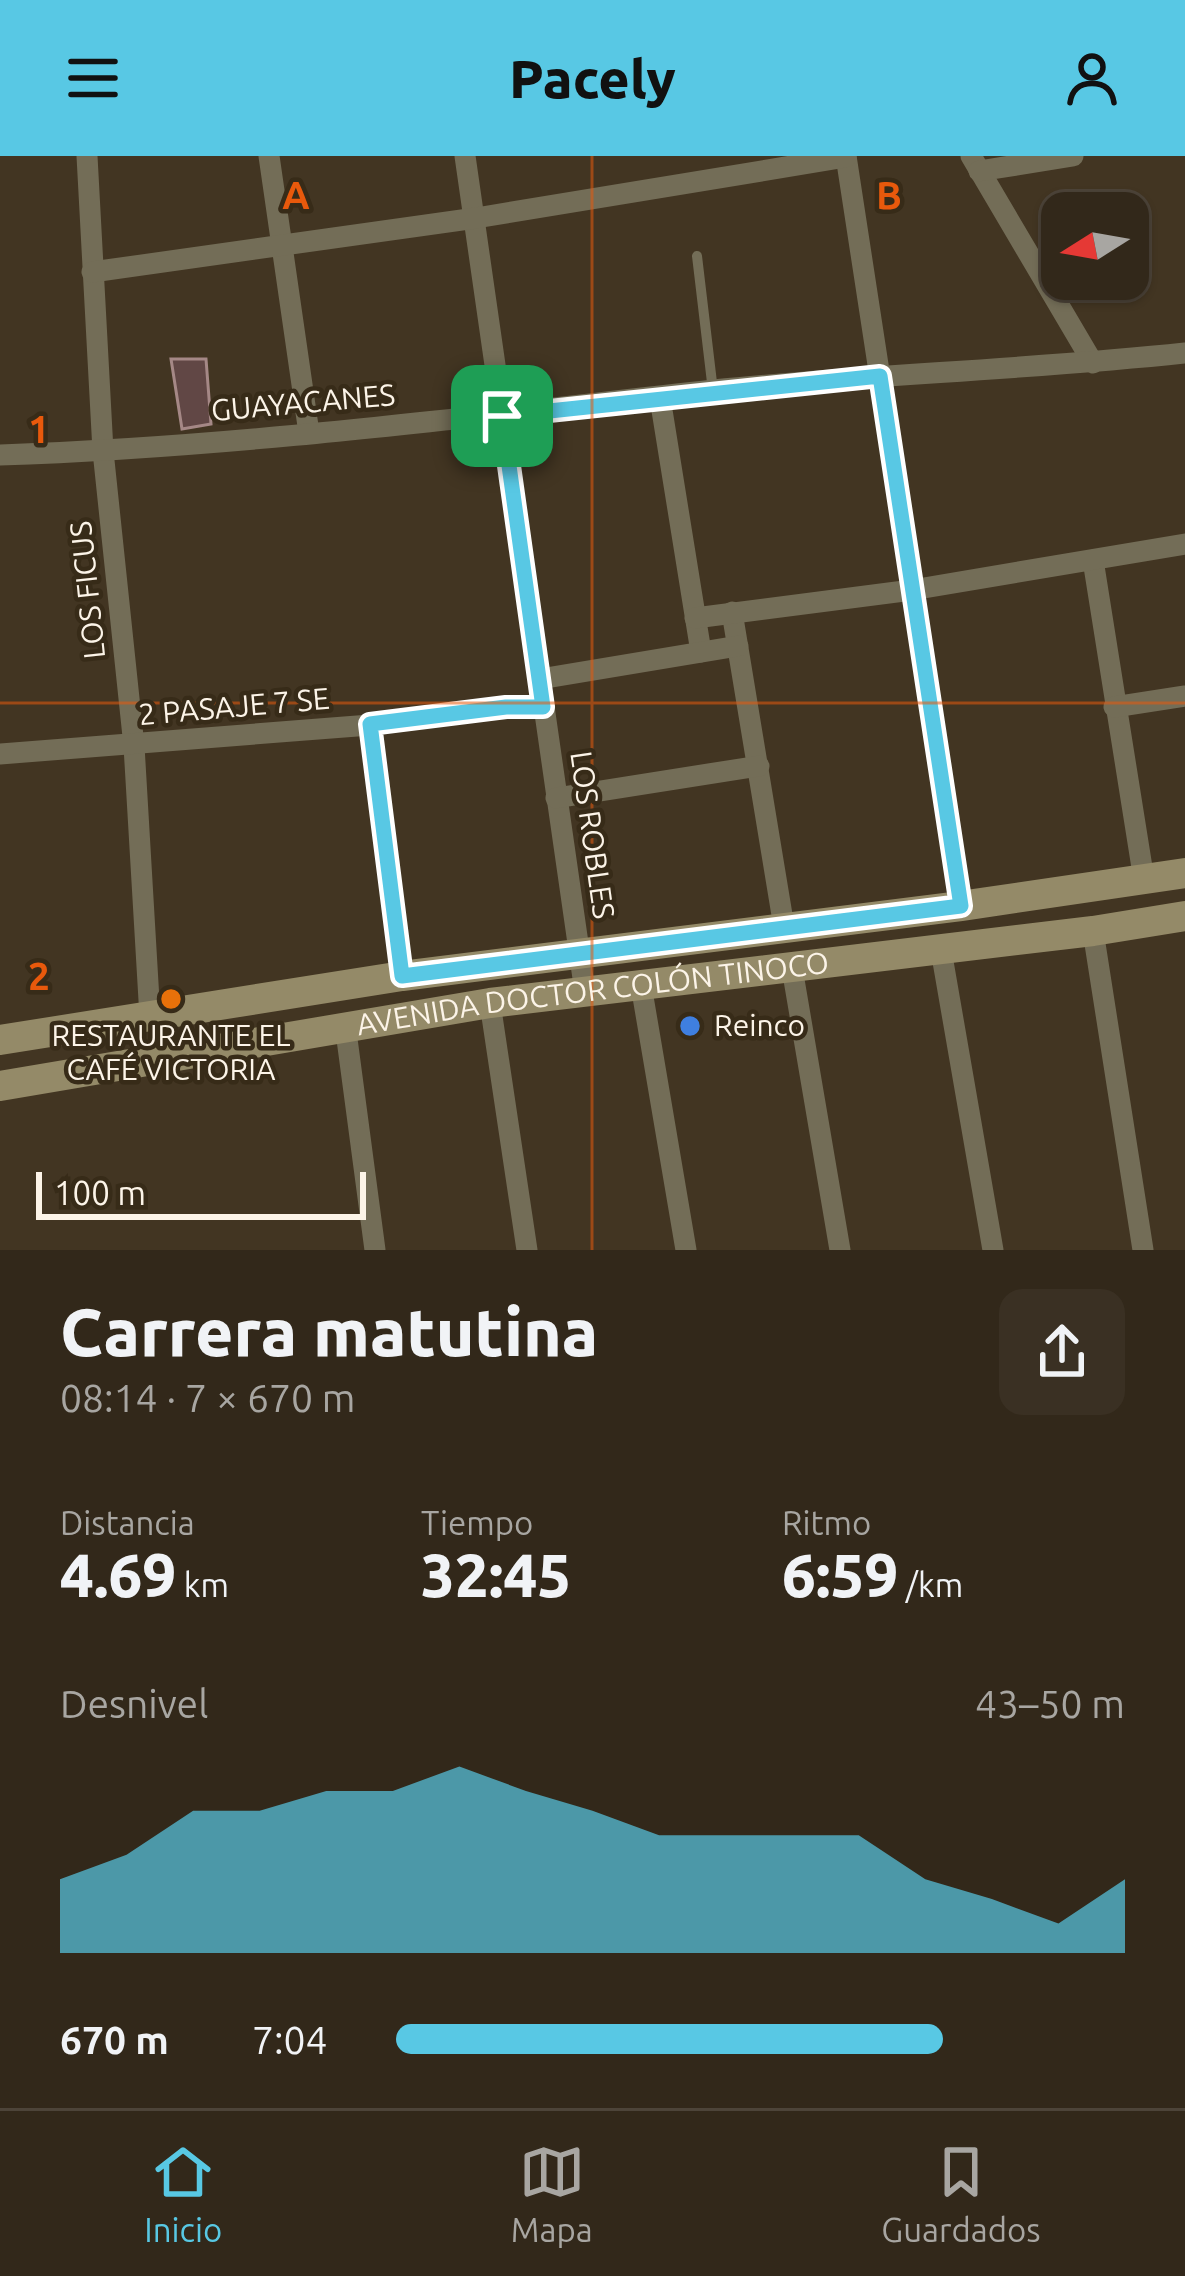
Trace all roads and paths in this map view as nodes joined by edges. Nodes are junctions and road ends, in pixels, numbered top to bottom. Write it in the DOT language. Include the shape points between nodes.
graph roads {
  1 [pos="87,156"];
  2 [pos="269,156"];
  3 [pos="465,156"];
  4 [pos="846,156"];
  5 [pos="1073,156"];
  6 [pos="975,163"];
  7 [pos="476,218"];
  8 [pos="280,248"];
  9 [pos="697,256"];
  10 [pos="92,272"];
  11 [pos="1185,353"];
  12 [pos="1094,363"];
  13 [pos="880,376"];
  14 [pos="713,391"];
  15 [pos="660,398"];
  16 [pos="502,416"];
  17 [pos="309,433"];
  18 [pos="103,452"];
  19 [pos="0,455"];
  20 [pos="1185,546"];
  21 [pos="1093,560"];
  22 [pos="912,590"];
  23 [pos="732,612"];
  24 [pos="695,618"];
  25 [pos="738,646"];
  26 [pos="701,652"];
  27 [pos="539,679"];
  28 [pos="1185,696"];
  29 [pos="543,707"];
  30 [pos="1114,707"];
  31 [pos="370,724"];
  32 [pos="134,746"];
  33 [pos="0,754"];
  34 [pos="759,766"];
  35 [pos="556,798"];
  36 [pos="1185,873"];
  37 [pos="1144,880"];
  38 [pos="961,906"];
  39 [pos="1185,916"];
  40 [pos="784,927"];
  41 [pos="1093,931"];
  42 [pos="941,950"];
  43 [pos="578,953"];
  44 [pos="792,968"];
  45 [pos="402,976"];
  46 [pos="641,985"];
  47 [pos="585,992"];
  48 [pos="490,1003"];
  49 [pos="150,1017"];
  50 [pos="345,1024"];
  51 [pos="0,1040"];
  52 [pos="0,1086"];
  53 [pos="375,1250"];
  54 [pos="527,1250"];
  55 [pos="686,1250"];
  56 [pos="840,1250"];
  57 [pos="993,1250"];
  58 [pos="1143,1250"];
  1 -- 10 [label="street, LOS FICUS"];
  2 -- 8 [label="street"];
  3 -- 7 [label="street, LOS ROBLES"];
  4 -- 7 [label="street"];
  4 -- 13 [label="street"];
  5 -- 6 [label="street"];
  6 -- 12 [label="street"];
  7 -- 8 [label="street"];
  7 -- 16 [label="street, LOS ROBLES"];
  8 -- 10 [label="street"];
  8 -- 17 [label="street"];
  9 -- 14 [label="lane"];
  10 -- 18 [label="street, LOS FICUS"];
  11 -- 12 [label="street, GUAYACANES"];
  12 -- 13 [label="street, GUAYACANES"];
  13 -- 14 [label="street, GUAYACANES"];
  13 -- 22 [label="street"];
  14 -- 15 [label="street, GUAYACANES"];
  15 -- 16 [label="street, GUAYACANES"];
  15 -- 24 [label="street"];
  16 -- 17 [label="street, GUAYACANES"];
  16 -- 27 [label="street, LOS ROBLES"];
  17 -- 18 [label="street, GUAYACANES"];
  18 -- 19 [label="street, GUAYACANES"];
  18 -- 32 [label="street, LOS FICUS"];
  20 -- 21 [label="street"];
  21 -- 22 [label="street"];
  21 -- 30 [label="street"];
  22 -- 23 [label="street"];
  22 -- 38 [label="street"];
  23 -- 24 [label="street"];
  23 -- 25 [label="street"];
  24 -- 26 [label="street"];
  25 -- 26 [label="street"];
  25 -- 34 [label="street"];
  26 -- 27 [label="street"];
  27 -- 29 [label="street, LOS ROBLES"];
  28 -- 30 [label="street"];
  29 -- 31 [label="street, 2 PASAJE 7 SE"];
  29 -- 35 [label="street, LOS ROBLES"];
  30 -- 37 [label="street"];
  31 -- 32 [label="street, 2 PASAJE 7 SE"];
  31 -- 45 [label="street"];
  32 -- 33 [label="street, 2 PASAJE 7 SE"];
  32 -- 49 [label="street, LOS FICUS"];
  34 -- 35 [label="street"];
  34 -- 40 [label="street"];
  35 -- 43 [label="street, LOS ROBLES"];
  36 -- 37 [label="main road, AVENIDA DOCTOR COLÓN TINOCO"];
  37 -- 38 [label="main road, AVENIDA DOCTOR COLÓN TINOCO"];
  38 -- 40 [label="main road, AVENIDA DOCTOR COLÓN TINOCO"];
  39 -- 41 [label="main road, AVENIDA DOCTOR COLÓN TINOCO"];
  40 -- 43 [label="main road, AVENIDA DOCTOR COLÓN TINOCO"];
  41 -- 42 [label="main road, AVENIDA DOCTOR COLÓN TINOCO"];
  41 -- 58 [label="street"];
  42 -- 44 [label="main road, AVENIDA DOCTOR COLÓN TINOCO"];
  42 -- 57 [label="street"];
  43 -- 45 [label="main road, AVENIDA DOCTOR COLÓN TINOCO"];
  43 -- 47 [label="street, LOS ROBLES"];
  44 -- 46 [label="main road, AVENIDA DOCTOR COLÓN TINOCO"];
  44 -- 56 [label="street"];
  45 -- 49 [label="main road, AVENIDA DOCTOR COLÓN TINOCO"];
  46 -- 47 [label="main road, AVENIDA DOCTOR COLÓN TINOCO"];
  46 -- 55 [label="street"];
  47 -- 48 [label="main road, AVENIDA DOCTOR COLÓN TINOCO"];
  48 -- 50 [label="main road, AVENIDA DOCTOR COLÓN TINOCO"];
  48 -- 54 [label="street"];
  49 -- 51 [label="main road, AVENIDA DOCTOR COLÓN TINOCO"];
  50 -- 52 [label="main road, AVENIDA DOCTOR COLÓN TINOCO"];
  50 -- 53 [label="street"];
}
